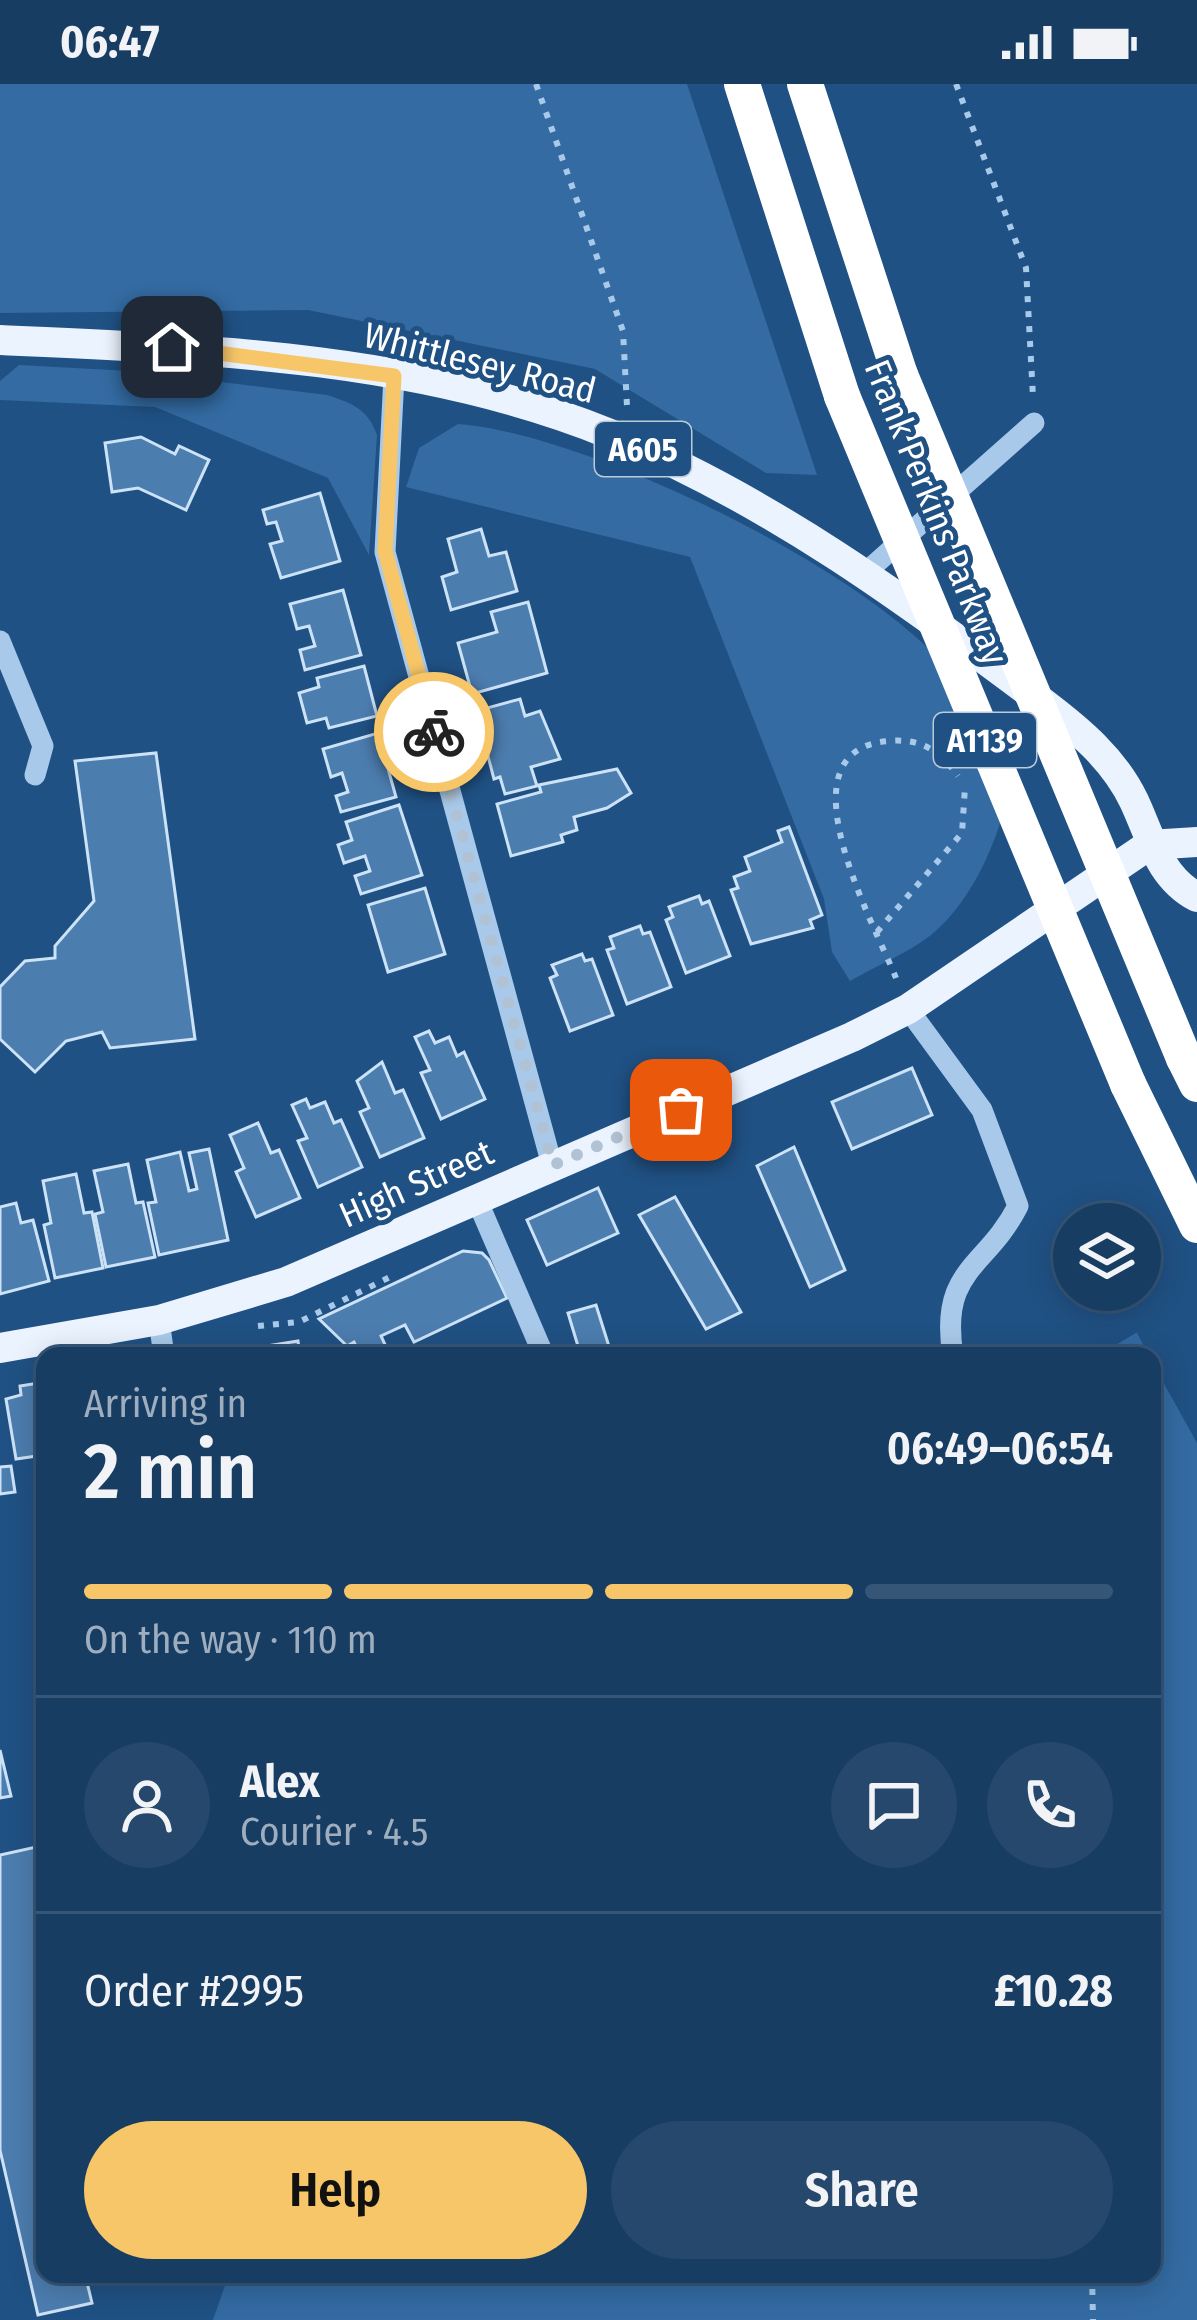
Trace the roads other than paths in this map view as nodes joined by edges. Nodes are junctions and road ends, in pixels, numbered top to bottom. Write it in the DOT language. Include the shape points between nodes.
graph roads {
  1 [pos="742,84"];
  2 [pos="805,84"];
  3 [pos="0,340"];
  4 [pos="394,376"];
  5 [pos="1034,423"];
  6 [pos="865,573"];
  7 [pos="0,640"];
  8 [pos="35,775"];
  9 [pos="1197,842"];
  10 [pos="1149,844"];
  11 [pos="1197,897"];
  12 [pos="908,1009"];
  13 [pos="1190,1071"];
  14 [pos="553,1165"];
  15 [pos="477,1200"];
  16 [pos="1197,1225"];
  17 [pos="159,1320"];
  18 [pos="163,1347"];
  19 [pos="540,1347"];
  20 [pos="951,1347"];
  21 [pos="0,1348"];
  1 -- 16 [label="highway, Frank Perkins Parkway / A1139, bridge" via="842,397 1128,1084"];
  2 -- 13 [label="highway, Frank Perkins Parkway / A1139, bridge" via="900,375"];
  3 -- 4 [label="main road, Whittlesey Road / A605" via="172,347"];
  4 -- 6 [label="main road, Whittlesey Road / A605" via="608,434 754,504"];
  4 -- 14 [label="street" via="385,551"];
  5 -- 6 [label="street"];
  6 -- 10 [label="main road, Whittlesey Road / A605" via="1093,742 1134,801"];
  7 -- 8 [label="street" via="43,746"];
  9 -- 10 [label="main road"];
  10 -- 11 [label="main road, Whittlesey Road / A605" via="1182,890"];
  10 -- 12 [label="main road, High Street"];
  12 -- 14 [label="main road, High Street"];
  12 -- 20 [label="street" via="982,1110 1018,1206 963,1275 947,1321"];
  14 -- 15 [label="main road, High Street"];
  15 -- 17 [label="main road, High Street" via="286,1282"];
  15 -- 19 [label="street"];
  17 -- 18 [label="street"];
  17 -- 21 [label="main road, High Street"];
}
